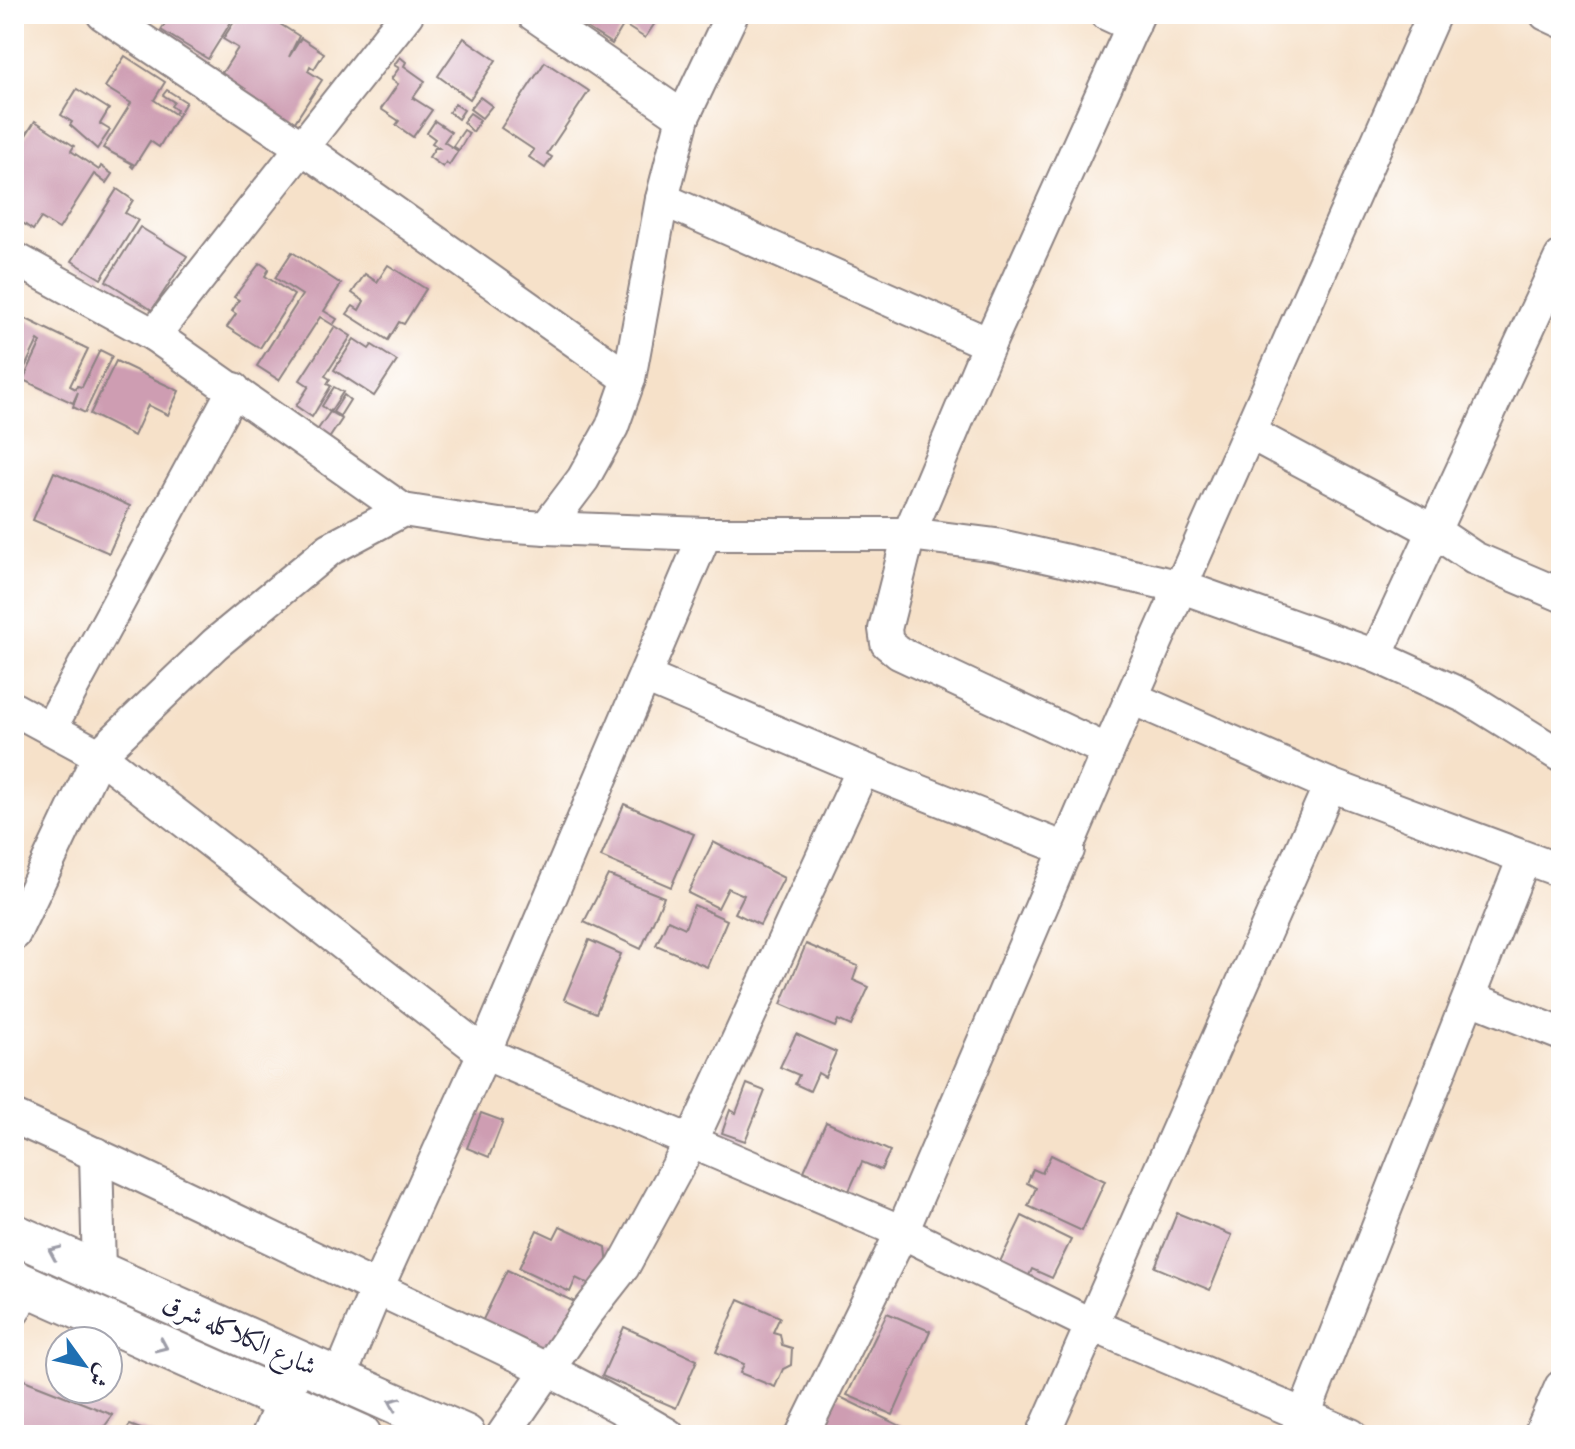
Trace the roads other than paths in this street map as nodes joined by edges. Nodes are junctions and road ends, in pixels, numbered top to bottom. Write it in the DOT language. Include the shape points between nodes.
graph roads {
  1 [pos="103,14"];
  2 [pos="407,14"];
  3 [pos="533,14"];
  4 [pos="732,14"];
  5 [pos="1434,14"];
  6 [pos="1546,14"];
  7 [pos="1126,18"];
  8 [pos="1561,21"];
  9 [pos="683,117"];
  10 [pos="303,148"];
  11 [pos="662,199"];
  12 [pos="1561,257"];
  13 [pos="14,258"];
  14 [pos="154,335"];
  15 [pos="989,344"];
  16 [pos="629,379"];
  17 [pos="234,389"];
  18 [pos="1250,433"];
  19 [pos="403,510"];
  20 [pos="546,528"];
  21 [pos="1434,531"];
  22 [pos="705,534"];
  23 [pos="909,534"];
  24 [pos="1182,587"];
  25 [pos="1561,595"];
  26 [pos="1376,656"];
  27 [pos="645,677"];
  28 [pos="1132,698"];
  29 [pos="14,709"];
  30 [pos="51,727"];
  31 [pos="1108,751"];
  32 [pos="99,755"];
  33 [pos="1561,756"];
  34 [pos="863,769"];
  35 [pos="1330,785"];
  36 [pos="1068,850"];
  37 [pos="1524,858"];
  38 [pos="1561,871"];
  39 [pos="14,934"];
  40 [pos="1471,998"];
  41 [pos="1561,1034"];
  42 [pos="484,1053"];
  43 [pos="14,1117"];
  44 [pos="691,1142"];
  45 [pos="96,1154"];
  46 [pos="902,1232"];
  47 [pos="14,1234"];
  48 [pos="99,1271"];
  49 [pos="377,1288"];
  50 [pos="18,1292"];
  51 [pos="1092,1325"];
  52 [pos="300,1361"];
  53 [pos="549,1370"];
  54 [pos="339,1379"];
  55 [pos="1561,1387"];
  56 [pos="276,1418"];
  57 [pos="1300,1425"];
  58 [pos="361,1435"];
  59 [pos="465,1435"];
  60 [pos="503,1435"];
  61 [pos="668,1435"];
  62 [pos="802,1435"];
  63 [pos="1043,1435"];
  64 [pos="1351,1435"];
  65 [pos="1540,1435"];
  1 -- 10 [label="street"];
  2 -- 10 [label="street"];
  3 -- 9 [label="street"];
  4 -- 9 [label="street"];
  5 -- 18 [label="street"];
  6 -- 8 [label="street"];
  7 -- 15 [label="street"];
  9 -- 11 [label="street"];
  10 -- 14 [label="street"];
  10 -- 16 [label="street"];
  11 -- 15 [label="street"];
  11 -- 16 [label="street"];
  12 -- 21 [label="street"];
  13 -- 14 [label="street"];
  14 -- 17 [label="street"];
  15 -- 23 [label="street"];
  16 -- 20 [label="street" via="612,427 583,479"];
  17 -- 19 [label="street"];
  17 -- 30 [label="street"];
  18 -- 21 [label="street"];
  18 -- 24 [label="street"];
  19 -- 20 [label="street"];
  19 -- 32 [label="street" via="330,549 215,644"];
  20 -- 22 [label="street"];
  21 -- 25 [label="street" via="1474,558"];
  21 -- 26 [label="street"];
  22 -- 23 [label="street"];
  22 -- 27 [label="street"];
  23 -- 24 [label="street" via="996,545"];
  23 -- 31 [label="street" via="885,629 887,643"];
  24 -- 26 [label="street"];
  24 -- 28 [label="street"];
  26 -- 33 [label="street" via="1466,697"];
  27 -- 34 [label="street"];
  27 -- 42 [label="street"];
  28 -- 31 [label="street"];
  28 -- 35 [label="street"];
  29 -- 30 [label="street"];
  30 -- 32 [label="street"];
  31 -- 36 [label="street"];
  32 -- 39 [label="street"];
  32 -- 42 [label="street"];
  34 -- 36 [label="street"];
  34 -- 44 [label="street"];
  35 -- 37 [label="street"];
  35 -- 51 [label="street"];
  36 -- 46 [label="street"];
  37 -- 38 [label="street"];
  37 -- 40 [label="street"];
  40 -- 41 [label="street"];
  40 -- 57 [label="street"];
  42 -- 44 [label="street"];
  42 -- 49 [label="street"];
  43 -- 45 [label="street"];
  44 -- 46 [label="street"];
  44 -- 53 [label="street" via="623,1267"];
  45 -- 48 [label="street"];
  45 -- 49 [label="street"];
  46 -- 51 [label="street"];
  46 -- 62 [label="street"];
  48 -- 47 [label="street, شارع الكلاكله شرق, one-way"];
  48 -- 52 [label="street, شارع الكلاكله شرق"];
  49 -- 53 [label="street"];
  49 -- 54 [label="street"];
  50 -- 56 [label="street, شارع الكلاكله شرق, one-way"];
  51 -- 57 [label="street"];
  51 -- 63 [label="street"];
  52 -- 54 [label="street, شارع الكلاكله شرق"];
  52 -- 56 [label="street"];
  53 -- 60 [label="street"];
  53 -- 61 [label="street"];
  59 -- 54 [label="street, شارع الكلاكله شرق, one-way"];
  55 -- 65 [label="street"];
  56 -- 58 [label="street, شارع الكلاكله شرق"];
  57 -- 64 [label="street"];
}
